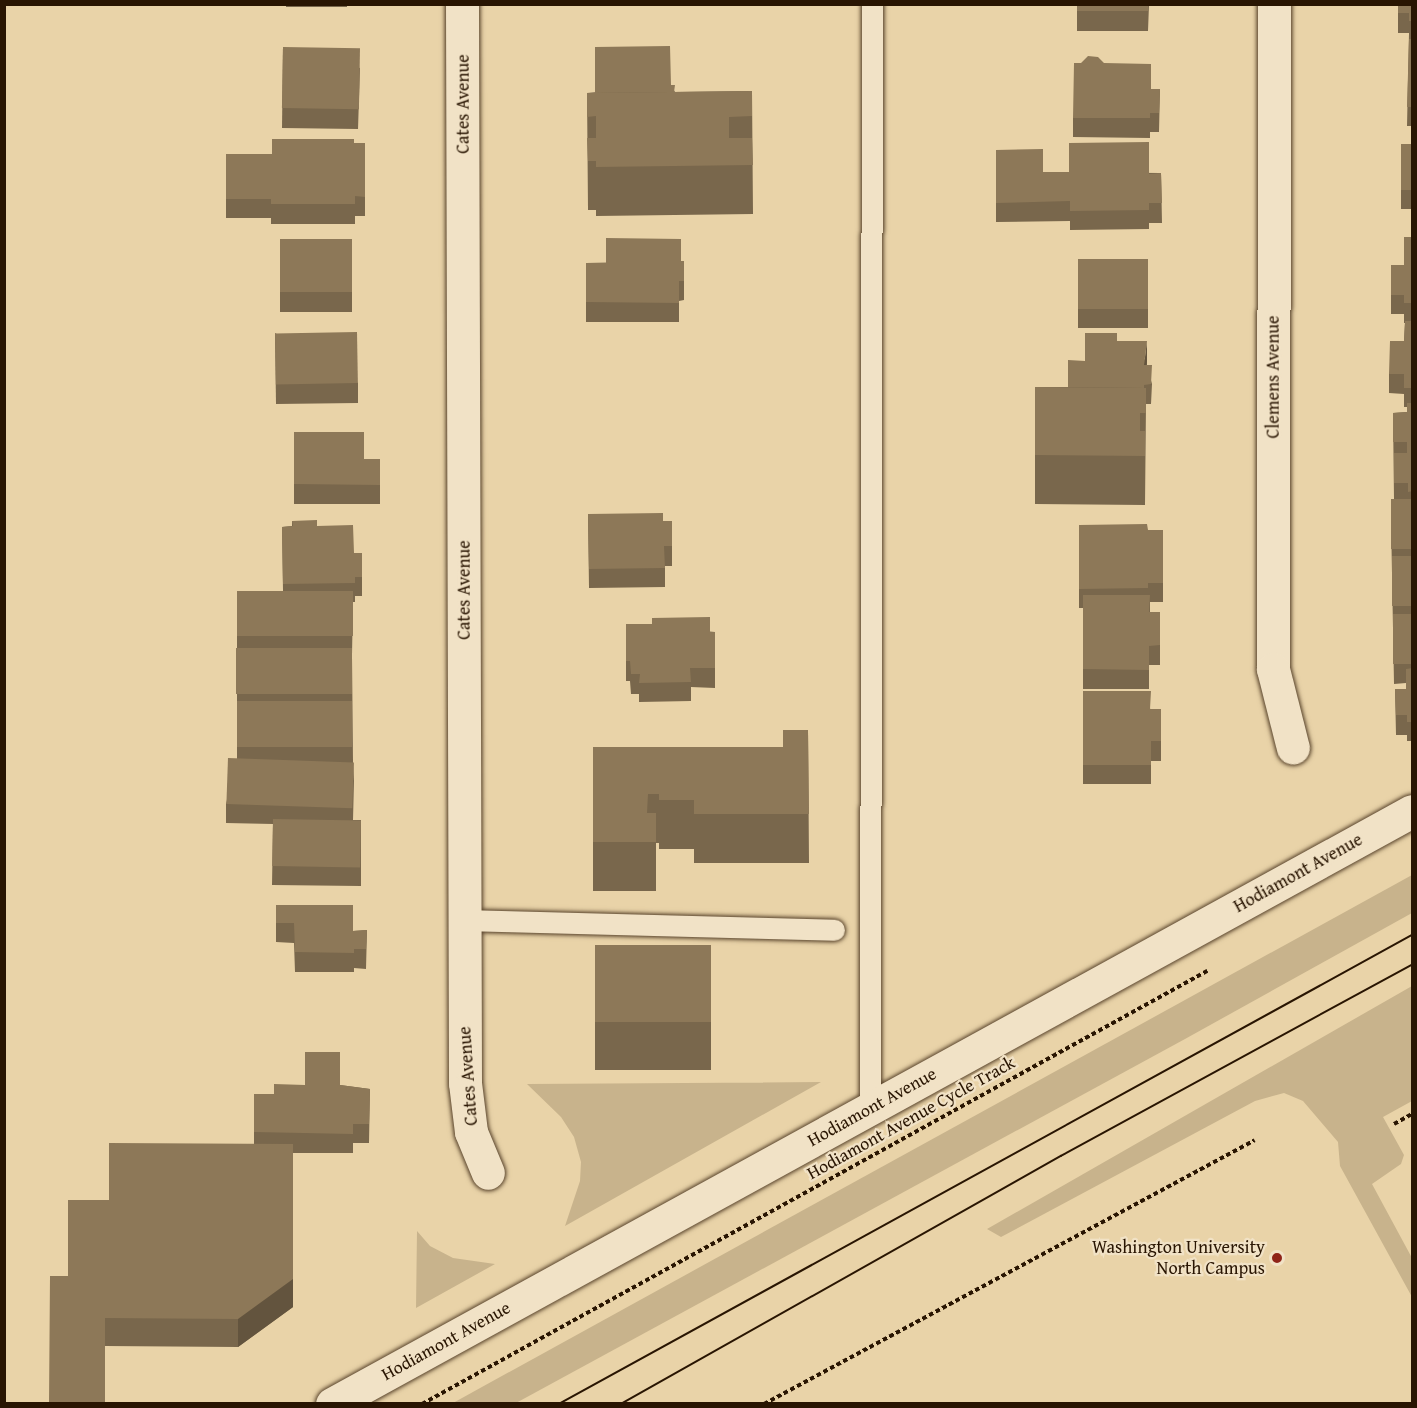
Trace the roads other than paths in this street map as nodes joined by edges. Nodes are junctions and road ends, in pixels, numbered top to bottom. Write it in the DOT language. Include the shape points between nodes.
graph roads {
  1 [pos="462,4"];
  2 [pos="872,4"];
  3 [pos="1274,4"];
  4 [pos="1293,748"];
  5 [pos="1413,810"];
  6 [pos="464,920"];
  7 [pos="834,930"];
  8 [pos="870,1108"];
  9 [pos="488,1173"];
  10 [pos="332,1404"];
  1 -- 6 [label="street, Cates Avenue"];
  2 -- 8 [label="lane"];
  3 -- 4 [label="street, Clemens Avenue" via="1273,669"];
  5 -- 8 [label="street, Hodiamont Avenue"];
  6 -- 7 [label="lane"];
  6 -- 9 [label="street, Cates Avenue" via="465,1083 471,1132"];
  8 -- 10 [label="street, Hodiamont Avenue"];
}
